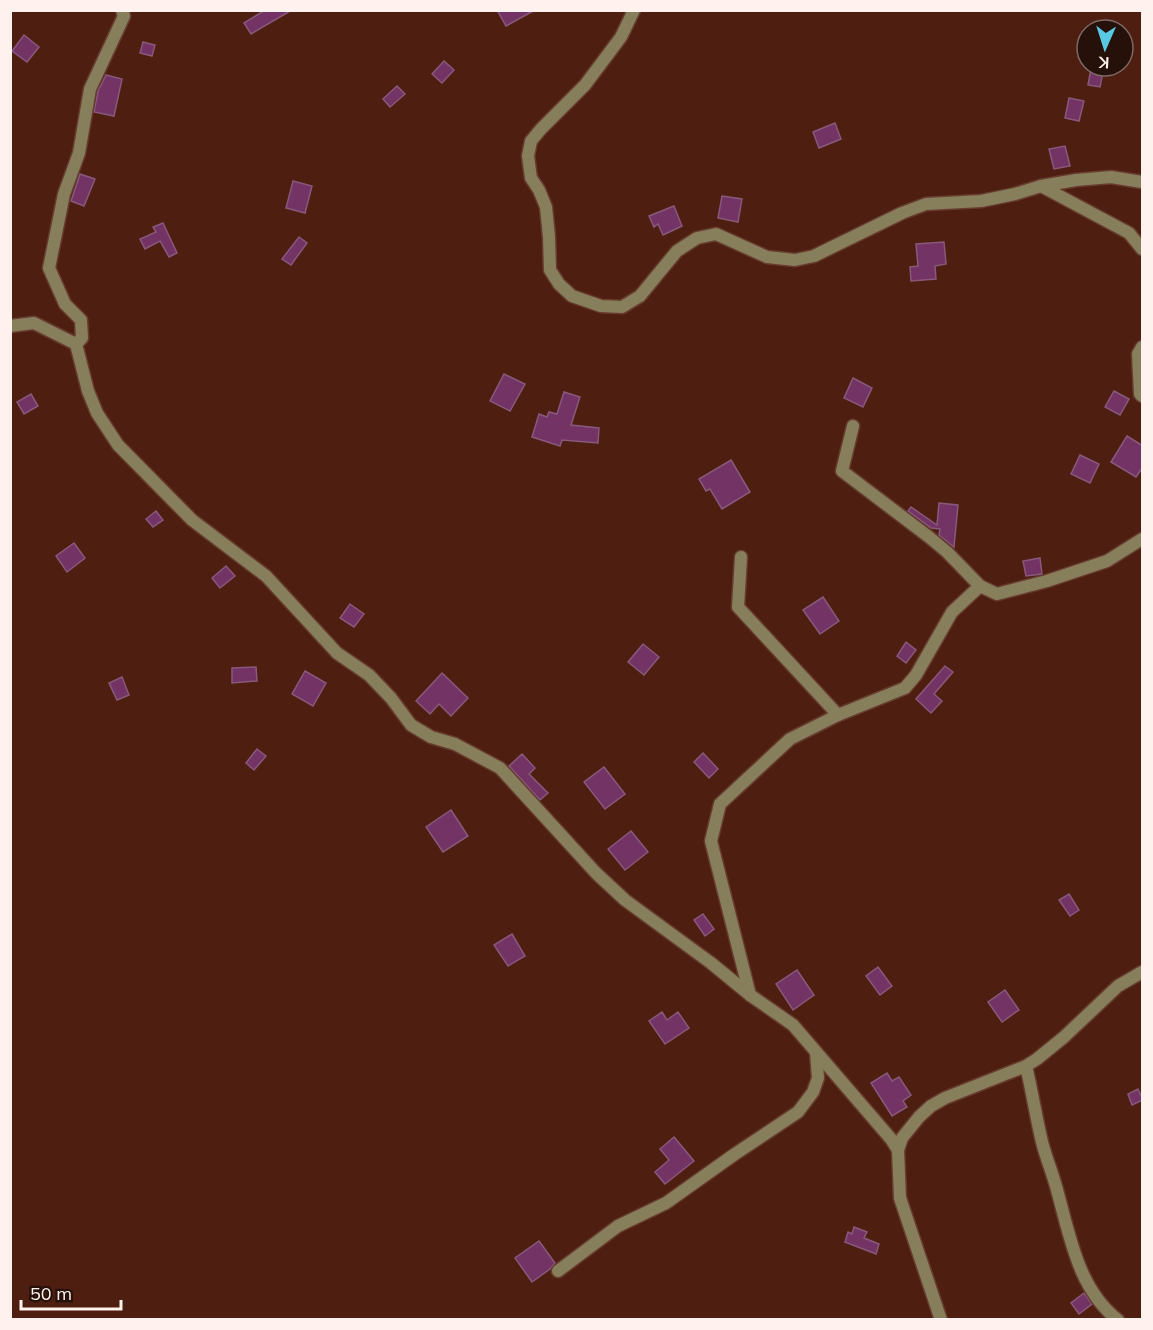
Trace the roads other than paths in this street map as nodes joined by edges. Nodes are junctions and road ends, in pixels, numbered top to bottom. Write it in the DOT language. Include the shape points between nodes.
graph roads {
  1 [pos="122,10"];
  2 [pos="634,10"];
  3 [pos="1143,182"];
  4 [pos="1041,186"];
  5 [pos="1143,249"];
  6 [pos="10,326"];
  7 [pos="76,344"];
  8 [pos="1143,347"];
  9 [pos="1143,396"];
  10 [pos="853,426"];
  11 [pos="1143,539"];
  12 [pos="741,557"];
  13 [pos="980,586"];
  14 [pos="838,715"];
  15 [pos="1143,972"];
  16 [pos="750,995"];
  17 [pos="815,1051"];
  18 [pos="1026,1066"];
  19 [pos="898,1150"];
  20 [pos="558,1271"];
  21 [pos="941,1320"];
  22 [pos="1119,1320"];
  1 -- 7 [label="street" via="124,16 90,90 79,153 64,194 49,268 65,304 81,320 82,338"];
  2 -- 4 [label="street" via="621,37 585,86 531,141 531,178 546,207 550,270 572,296 601,306 622,307 640,296 677,251 697,238 716,234 767,257 795,260 814,256 926,204 981,201"];
  3 -- 4 [label="street" via="1111,177"];
  4 -- 5 [label="street" via="1129,233"];
  6 -- 7 [label="street" via="34,323"];
  7 -- 16 [label="street" via="88,392 102,421 118,445 192,520 266,576 337,653 369,675 411,725 500,768 625,900"];
  8 -- 9 [label="street" via="1138,354"];
  10 -- 13 [label="street" via="842,471 929,537"];
  11 -- 13 [label="street" via="1107,561 1047,581 997,594"];
  12 -- 14 [label="street" via="738,607"];
  13 -- 14 [label="street" via="952,612 905,688"];
  14 -- 16 [label="street" via="790,739 720,804 711,841"];
  15 -- 18 [label="street" via="1118,986 1064,1037"];
  16 -- 17 [label="street" via="793,1025"];
  17 -- 19 [label="street"];
  17 -- 20 [label="street" via="818,1078 798,1112 666,1203 618,1226"];
  18 -- 19 [label="street" via="931,1106 902,1138"];
  18 -- 22 [label="street" via="1042,1143 1069,1238 1085,1280 1107,1311"];
  19 -- 21 [label="street" via="900,1197"];
}
